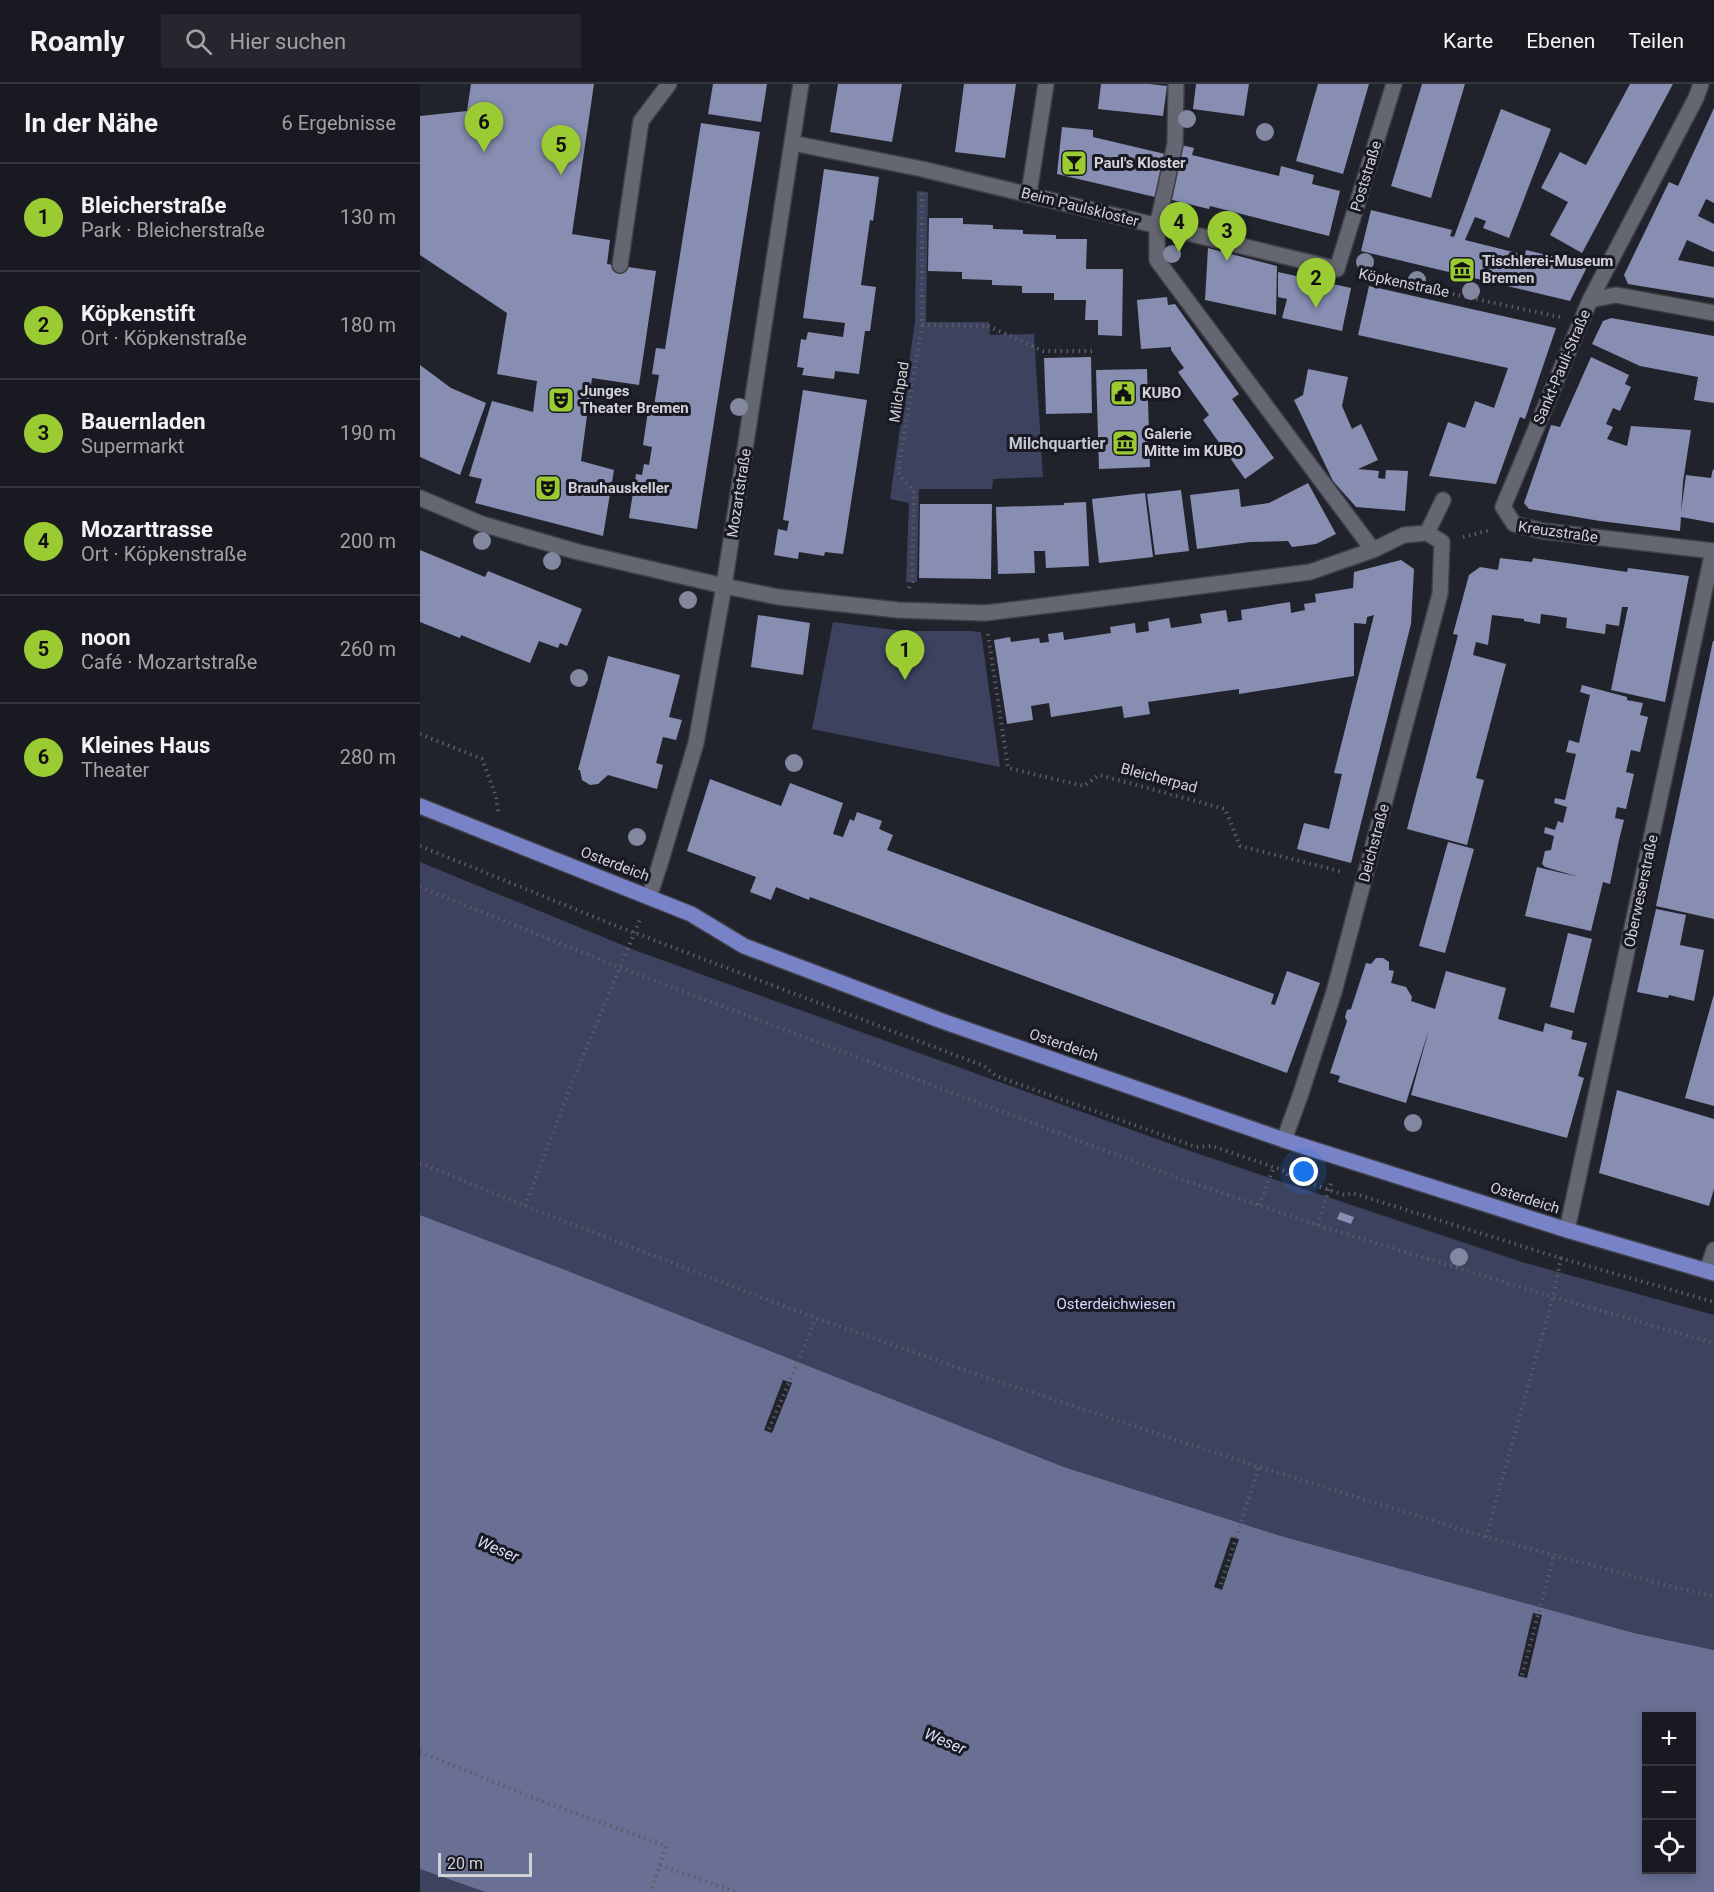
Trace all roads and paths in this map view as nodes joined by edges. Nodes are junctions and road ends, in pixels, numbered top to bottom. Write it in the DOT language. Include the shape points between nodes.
graph roads {
  1 [pos="669,84"];
  2 [pos="801,84"];
  3 [pos="1046,84"];
  4 [pos="1176,84"];
  5 [pos="1394,84"];
  6 [pos="1701,84"];
  7 [pos="792,143"];
  8 [pos="922,168"];
  9 [pos="1029,193"];
  10 [pos="1157,227"];
  11 [pos="620,265"];
  12 [pos="1337,269"];
  13 [pos="1590,300"];
  14 [pos="1714,313"];
  15 [pos="1581,321"];
  16 [pos="922,325"];
  17 [pos="1092,351"];
  18 [pos="420,498"];
  19 [pos="1443,500"];
  20 [pos="1514,524"];
  21 [pos="1427,533"];
  22 [pos="1442,542"];
  23 [pos="1373,550"];
  24 [pos="1714,551"];
  25 [pos="724,586"];
  26 [pos="898,610"];
  27 [pos="985,613"];
  28 [pos="420,734"];
  29 [pos="420,806"];
  30 [pos="502,839"];
  31 [pos="420,846"];
  32 [pos="1364,878"];
  33 [pos="420,887"];
  34 [pos="649,897"];
  35 [pos="635,933"];
  36 [pos="621,968"];
  37 [pos="1284,1140"];
  38 [pos="420,1163"];
  39 [pos="1274,1167"];
  40 [pos="1328,1190"];
  41 [pos="1259,1205"];
  42 [pos="525,1206"];
  43 [pos="1317,1225"];
  44 [pos="1567,1230"];
  45 [pos="1714,1250"];
  46 [pos="1560,1258"];
  47 [pos="1711,1272"];
  48 [pos="1552,1297"];
  49 [pos="1714,1302"];
  50 [pos="814,1318"];
  51 [pos="1714,1343"];
  52 [pos="769,1429"];
  53 [pos="1259,1467"];
  54 [pos="1486,1537"];
  55 [pos="1554,1555"];
  56 [pos="1221,1584"];
  57 [pos="1714,1596"];
  58 [pos="1522,1675"];
  59 [pos="420,1752"];
  60 [pos="660,1865"];
  61 [pos="651,1892"];
  62 [pos="736,1892"];
  1 -- 11 [label="street" via="641,122"];
  2 -- 7 [label="street, Mozartstraße"];
  3 -- 9 [label="street"];
  4 -- 10 [label="street" via="1175,144"];
  5 -- 12 [label="street, Poststraße"];
  6 -- 13 [label="street, Sankt-Pauli-Straße"];
  7 -- 8 [label="street, Beim Paulskloster"];
  7 -- 25 [label="street, Mozartstraße"];
  8 -- 9 [label="street, Beim Paulskloster"];
  8 -- 16 [label="path, Milchpad"];
  9 -- 10 [label="street, Beim Paulskloster"];
  10 -- 12 [label="street, Köpkenstraße"];
  10 -- 23 [label="street, Beim Paulskloster" via="1157,261"];
  12 -- 15 [label="path, Köpkenstraße"];
  13 -- 14 [label="street" via="1616,295"];
  13 -- 15 [label="street, Sankt-Pauli-Straße"];
  15 -- 20 [label="street, Sankt-Pauli-Straße" via="1503,507"];
  16 -- 17 [label="path" via="988,326 1043,351"];
  16 -- 26 [label="path, Milchpad" via="898,472 915,491 912,582"];
  18 -- 25 [label="street" via="482,524 578,552"];
  19 -- 21 [label="street"];
  20 -- 22 [label="path, Kreuzstraße"];
  20 -- 24 [label="street, Kreuzstraße" via="1543,531"];
  21 -- 22 [label="street"];
  21 -- 23 [label="street" via="1404,535"];
  22 -- 32 [label="street, Deichstraße" via="1440,594"];
  23 -- 27 [label="street" via="1310,572"];
  24 -- 44 [label="street, Oberweserstraße"];
  25 -- 26 [label="street" via="778,597"];
  25 -- 34 [label="street, Mozartstraße" via="696,743"];
  26 -- 27 [label="street"];
  27 -- 32 [label="path, Bleicherpad" via="1008,768 1084,786 1100,775 1225,809 1240,846"];
  28 -- 30 [label="path" via="482,759 496,796"];
  29 -- 30 [label="main road, Osterdeich"];
  30 -- 34 [label="main road, Osterdeich"];
  31 -- 35 [label="path"];
  32 -- 37 [label="street, Deichstraße" via="1334,992"];
  33 -- 36 [label="path"];
  34 -- 37 [label="main road, Osterdeich" via="691,914 754,950 976,1033"];
  35 -- 36 [label="path"];
  35 -- 39 [label="path" via="984,1066 996,1076 1196,1147 1212,1146"];
  36 -- 41 [label="path"];
  36 -- 42 [label="path"];
  37 -- 44 [label="main road, Osterdeich"];
  38 -- 42 [label="path"];
  39 -- 40 [label="path" via="1289,1177"];
  39 -- 41 [label="path"];
  40 -- 43 [label="path"];
  40 -- 46 [label="path" via="1352,1193"];
  41 -- 43 [label="path"];
  42 -- 50 [label="path"];
  43 -- 48 [label="path"];
  44 -- 47 [label="main road, Osterdeich"];
  45 -- 47 [label="street"];
  46 -- 48 [label="path"];
  46 -- 49 [label="path"];
  48 -- 51 [label="path"];
  48 -- 54 [label="path"];
  50 -- 52 [label="path"];
  50 -- 53 [label="path"];
  53 -- 54 [label="path"];
  53 -- 56 [label="path"];
  54 -- 55 [label="path"];
  55 -- 57 [label="path"];
  55 -- 58 [label="path"];
  59 -- 60 [label="path" via="666,1846"];
  60 -- 61 [label="path"];
  60 -- 62 [label="path"];
}
